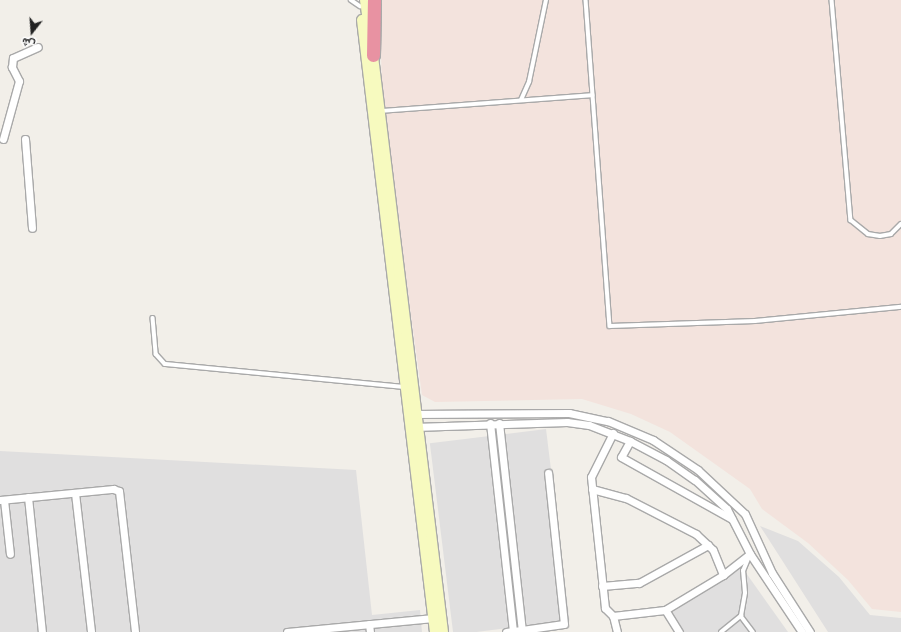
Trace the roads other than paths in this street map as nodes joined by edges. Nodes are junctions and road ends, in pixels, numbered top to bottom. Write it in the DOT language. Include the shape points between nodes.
graph roads {
  1 [pos="351,0"];
  2 [pos="374,0"];
  3 [pos="546,0"];
  4 [pos="586,0"];
  5 [pos="832,0"];
  6 [pos="362,2"];
  7 [pos="38,48"];
  8 [pos="373,55"];
  9 [pos="592,95"];
  10 [pos="521,100"];
  11 [pos="376,111"];
  12 [pos="3,139"];
  13 [pos="25,139"];
  14 [pos="901,224"];
  15 [pos="32,228"];
  16 [pos="901,307"];
  17 [pos="153,318"];
  18 [pos="410,387"];
  19 [pos="413,414"];
  20 [pos="490,423"];
  21 [pos="499,423"];
  22 [pos="414,427"];
  23 [pos="613,433"];
  24 [pos="630,441"];
  25 [pos="548,473"];
  26 [pos="592,489"];
  27 [pos="75,492"];
  28 [pos="28,497"];
  29 [pos="2,500"];
  30 [pos="734,520"];
  31 [pos="708,545"];
  32 [pos="10,554"];
  33 [pos="750,554"];
  34 [pos="723,575"];
  35 [pos="602,586"];
  36 [pos="665,610"];
  37 [pos="613,616"];
  38 [pos="741,616"];
  39 [pos="433,618"];
  40 [pos="369,624"];
  41 [pos="550,629"];
  42 [pos="302,631"];
  43 [pos="524,631"];
  44 [pos="42,632"];
  45 [pos="91,632"];
  46 [pos="135,632"];
  47 [pos="287,632"];
  48 [pos="370,632"];
  49 [pos="435,632"];
  50 [pos="443,632"];
  51 [pos="510,632"];
  52 [pos="617,632"];
  53 [pos="679,632"];
  54 [pos="721,632"];
  55 [pos="753,632"];
  56 [pos="802,632"];
  57 [pos="810,632"];
  1 -- 6 [label="lane"];
  2 -- 8 [label="highway"];
  3 -- 10 [label="lane" via="529,82"];
  4 -- 9 [label="lane"];
  5 -- 14 [label="lane" via="851,220 868,234 880,236 890,234"];
  6 -- 8 [label="main road"];
  6 -- 11 [label="main road"];
  7 -- 12 [label="street" via="12,58 12,67 19,81"];
  8 -- 11 [label="main road"];
  9 -- 10 [label="lane"];
  9 -- 16 [label="lane" via="610,326 755,321"];
  10 -- 11 [label="lane"];
  11 -- 18 [label="main road"];
  13 -- 15 [label="street"];
  17 -- 18 [label="lane" via="156,354 164,364"];
  18 -- 19 [label="main road"];
  19 -- 22 [label="main road"];
  19 -- 57 [label="street" via="569,413 608,421 653,440 698,470 745,514 772,573"];
  20 -- 21 [label="street"];
  20 -- 22 [label="street"];
  20 -- 51 [label="street"];
  21 -- 23 [label="street" via="567,422 589,425"];
  21 -- 43 [label="street"];
  22 -- 39 [label="main road"];
  22 -- 50 [label="main road"];
  23 -- 24 [label="street"];
  23 -- 26 [label="street" via="591,477"];
  24 -- 30 [label="street" via="666,460 695,480 727,509"];
  24 -- 30 [label="street" via="621,457"];
  25 -- 41 [label="street" via="564,624"];
  26 -- 31 [label="street" via="626,498 654,510 696,534"];
  26 -- 35 [label="street"];
  27 -- 28 [label="street"];
  27 -- 45 [label="street"];
  27 -- 46 [label="street" via="113,489 122,494"];
  28 -- 29 [label="street"];
  28 -- 44 [label="street"];
  29 -- 32 [label="street"];
  30 -- 33 [label="street"];
  31 -- 34 [label="street" via="713,550"];
  31 -- 35 [label="street" via="639,582"];
  33 -- 34 [label="street"];
  33 -- 38 [label="lane" via="743,571 745,593"];
  33 -- 56 [label="street"];
  34 -- 36 [label="street"];
  35 -- 37 [label="street" via="604,608"];
  36 -- 37 [label="street"];
  36 -- 53 [label="street"];
  37 -- 52 [label="street"];
  38 -- 54 [label="lane"];
  38 -- 55 [label="lane"];
  39 -- 40 [label="street"];
  39 -- 49 [label="main road"];
  40 -- 42 [label="street"];
  40 -- 48 [label="street"];
  41 -- 43 [label="street"];
  42 -- 47 [label="street"];
  43 -- 51 [label="street"];
}
